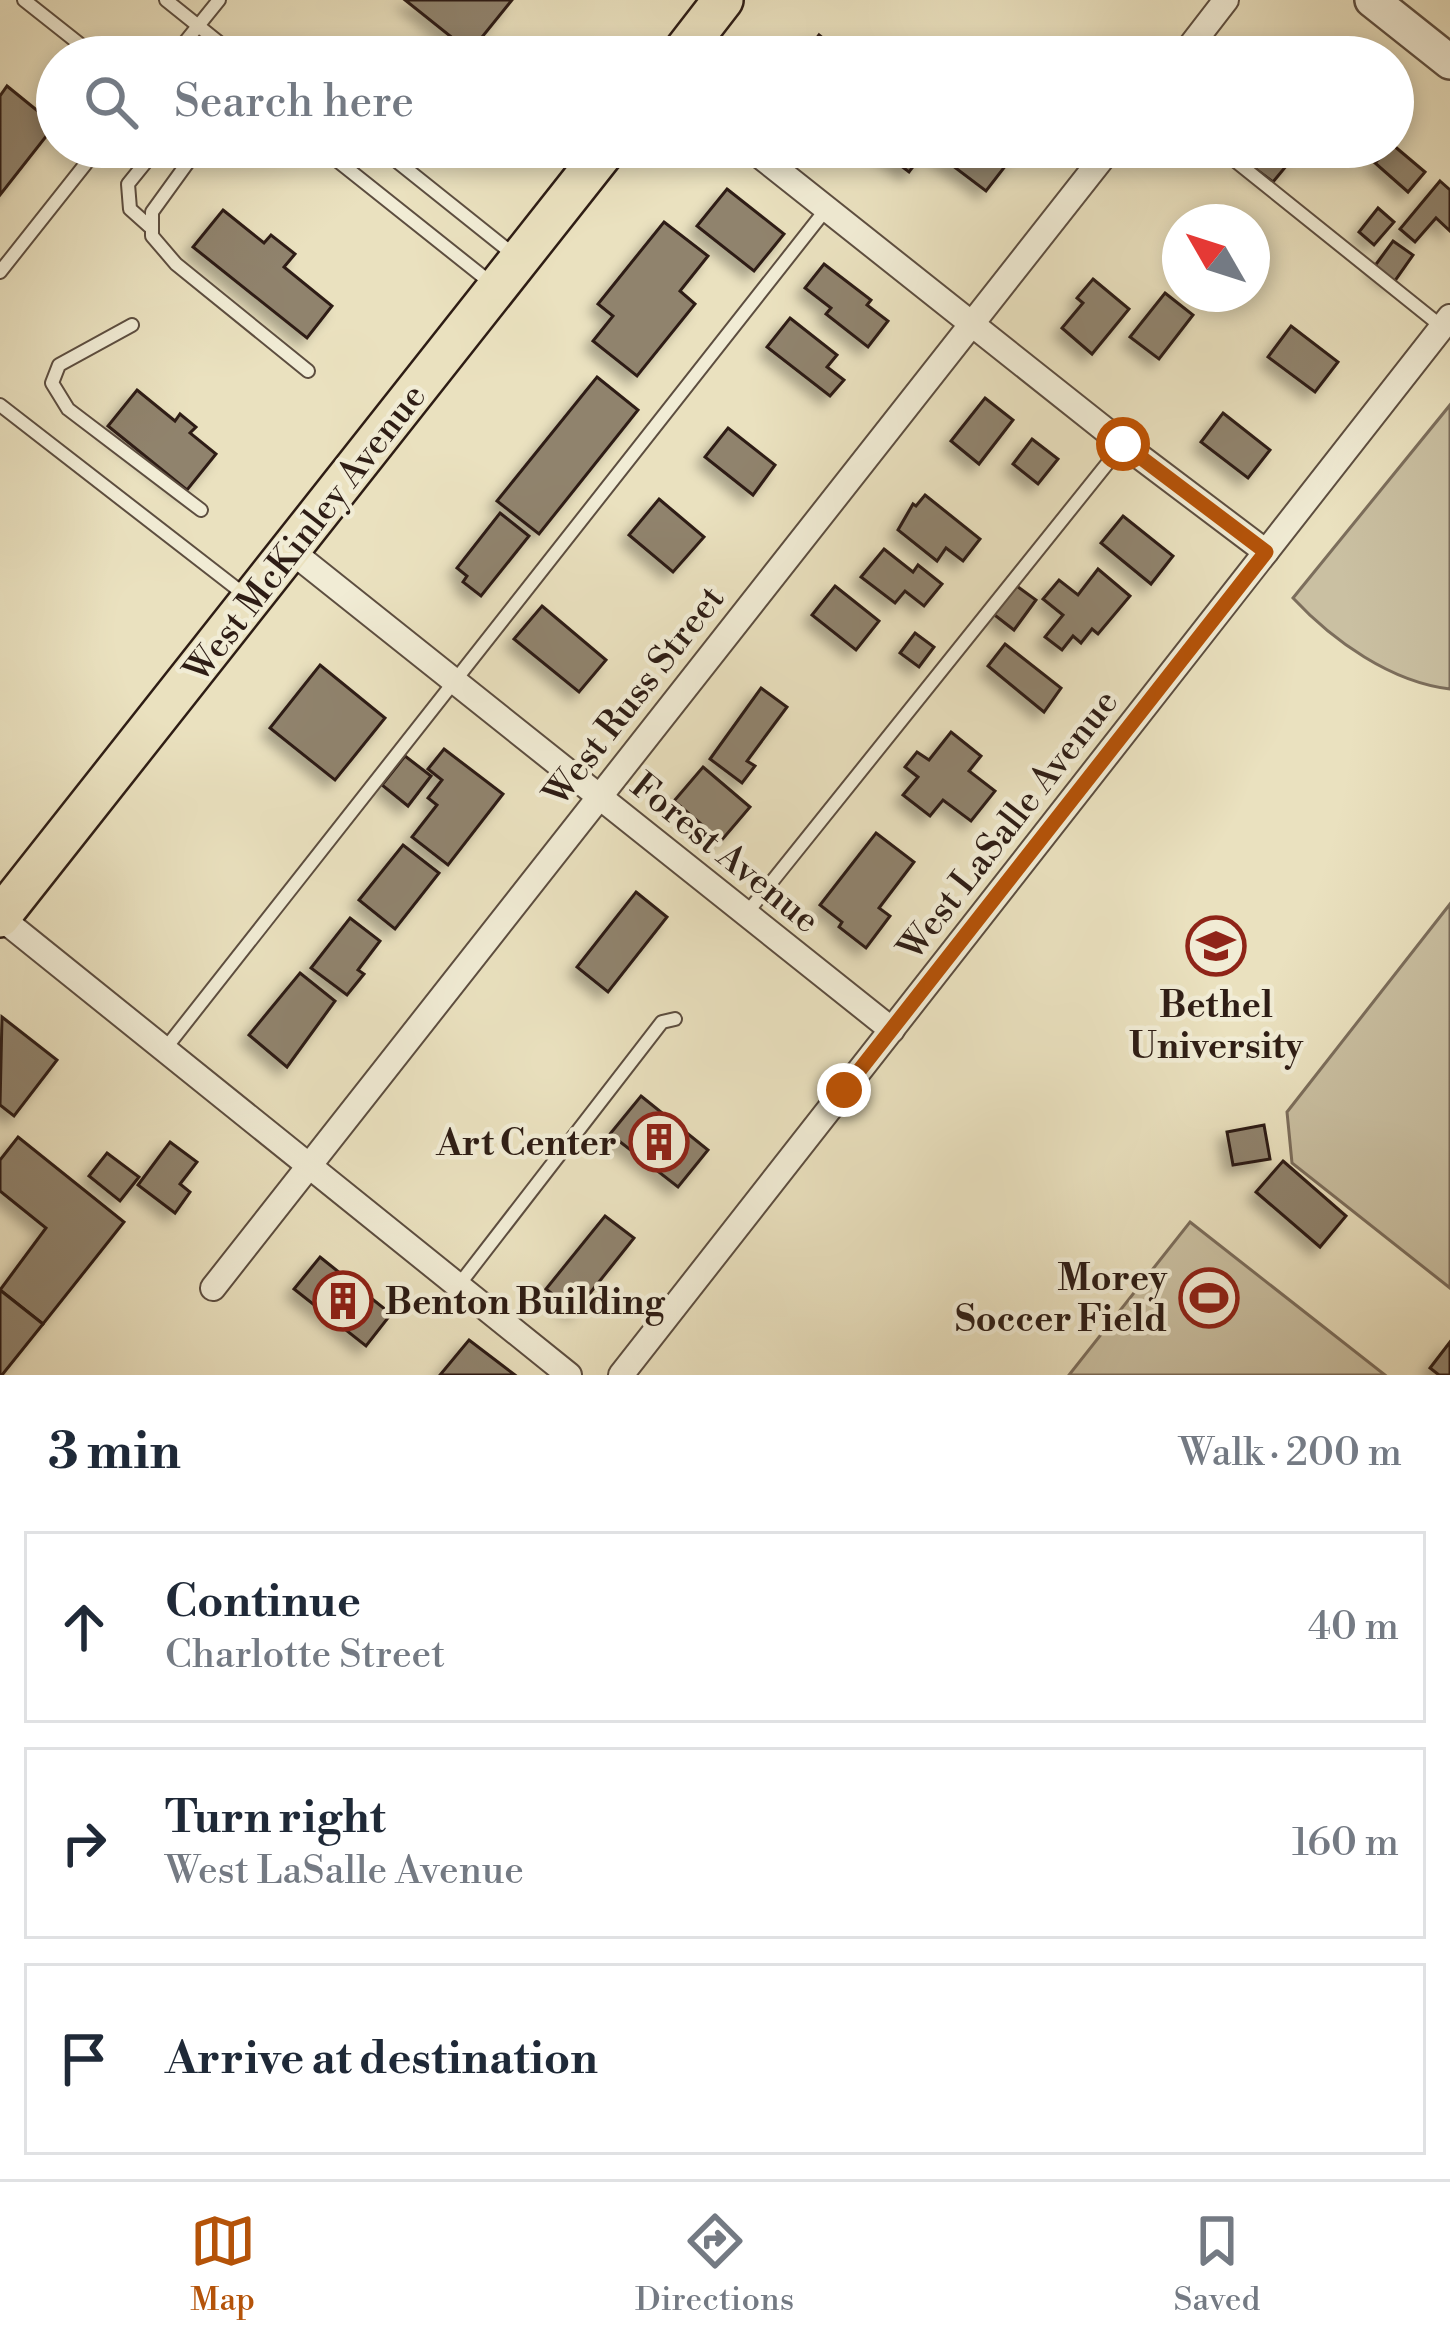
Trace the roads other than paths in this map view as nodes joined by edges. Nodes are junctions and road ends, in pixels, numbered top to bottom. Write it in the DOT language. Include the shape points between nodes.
graph roads {
  1 [pos="24,0"];
  2 [pos="166,0"];
  3 [pos="219,0"];
  4 [pos="723,0"];
  5 [pos="1226,0"];
  6 [pos="1372,0"];
  7 [pos="198,26"];
  8 [pos="69,36"];
  9 [pos="190,36"];
  10 [pos="211,36"];
  11 [pos="695,36"];
  12 [pos="1198,36"];
  13 [pos="1450,62"];
  14 [pos="82,168"];
  15 [pos="141,168"];
  16 [pos="184,168"];
  17 [pos="350,168"];
  18 [pos="400,168"];
  19 [pos="591,168"];
  20 [pos="776,168"];
  21 [pos="1094,168"];
  22 [pos="1245,168"];
  23 [pos="827,208"];
  24 [pos="149,226"];
  25 [pos="0,272"];
  26 [pos="508,274"];
  27 [pos="1446,322"];
  28 [pos="971,324"];
  29 [pos="132,325"];
  30 [pos="308,371"];
  31 [pos="0,405"];
  32 [pos="1123,444"];
  33 [pos="201,510"];
  34 [pos="290,550"];
  35 [pos="1266,552"];
  36 [pos="251,599"];
  37 [pos="453,680"];
  38 [pos="599,796"];
  39 [pos="746,914"];
  40 [pos="0,917"];
  41 [pos="675,1019"];
  42 [pos="892,1030"];
  43 [pos="165,1049"];
  44 [pos="309,1166"];
  45 [pos="458,1286"];
  46 [pos="212,1288"];
  47 [pos="569,1375"];
  48 [pos="621,1375"];
  1 -- 8 [label="lane"];
  2 -- 7 [label="lane"];
  3 -- 7 [label="lane"];
  4 -- 11 [label="main road"];
  5 -- 12 [label="street"];
  6 -- 13 [label="street"];
  7 -- 9 [label="lane"];
  7 -- 10 [label="lane"];
  14 -- 25 [label="lane"];
  15 -- 24 [label="lane" via="128,184 130,208"];
  16 -- 24 [label="lane"];
  17 -- 26 [label="lane"];
  18 -- 26 [label="lane"];
  19 -- 26 [label="main road, West McKinley Avenue"];
  20 -- 23 [label="street"];
  21 -- 28 [label="street, West Russ Street"];
  22 -- 27 [label="lane"];
  23 -- 28 [label="street"];
  23 -- 37 [label="lane"];
  24 -- 30 [label="lane" via="176,264"];
  26 -- 34 [label="main road, West McKinley Avenue"];
  27 -- 35 [label="street, West LaSalle Avenue"];
  28 -- 32 [label="street"];
  28 -- 38 [label="street, West Russ Street"];
  29 -- 33 [label="lane" via="58,365 52,383 68,409"];
  31 -- 36 [label="lane"];
  32 -- 35 [label="street"];
  32 -- 39 [label="lane"];
  34 -- 36 [label="main road, West McKinley Avenue"];
  34 -- 37 [label="street, Forest Avenue"];
  35 -- 42 [label="street, West LaSalle Avenue"];
  36 -- 40 [label="main road, West McKinley Avenue"];
  37 -- 38 [label="street, Forest Avenue"];
  37 -- 43 [label="lane"];
  38 -- 39 [label="street, Forest Avenue"];
  38 -- 44 [label="street, West Russ Street"];
  39 -- 42 [label="street, Forest Avenue"];
  40 -- 43 [label="street"];
  41 -- 45 [label="lane" via="662,1022"];
  42 -- 48 [label="street, West LaSalle Avenue"];
  43 -- 44 [label="street"];
  44 -- 45 [label="street"];
  44 -- 46 [label="street, West Russ Street"];
  45 -- 47 [label="street"];
}
